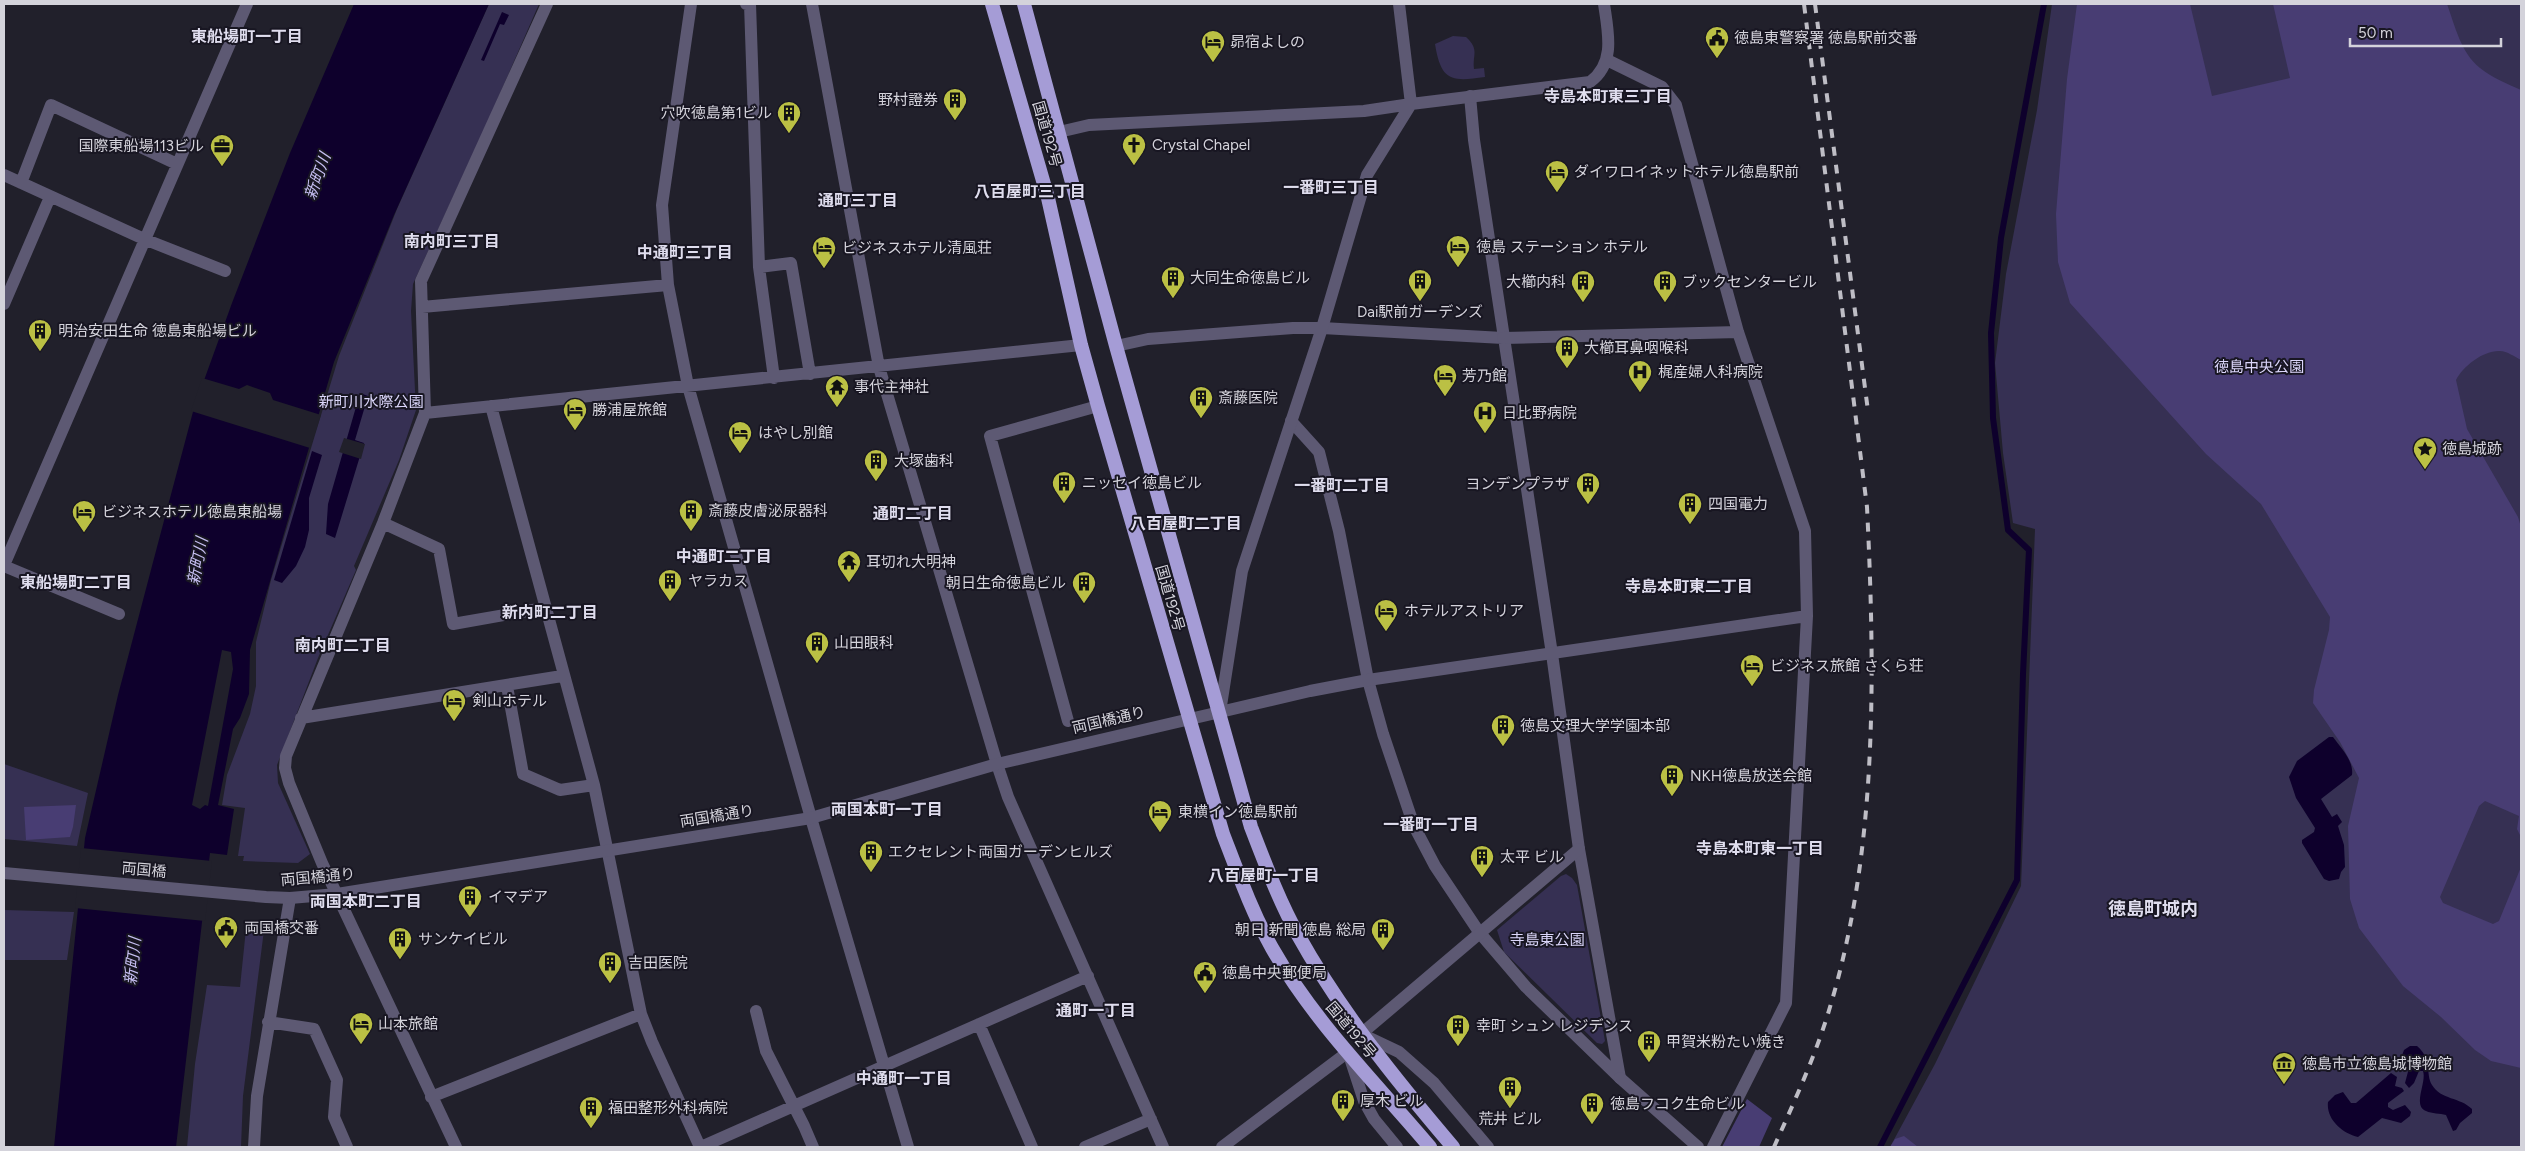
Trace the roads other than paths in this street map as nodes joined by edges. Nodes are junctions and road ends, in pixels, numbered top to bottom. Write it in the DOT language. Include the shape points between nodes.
graph roads {
  1 [pos="247,4"];
  2 [pos="547,4"];
  3 [pos="691,4"];
  4 [pos="746,4"];
  5 [pos="812,4"];
  6 [pos="992,4"];
  7 [pos="1024,4"];
  8 [pos="1399,4"];
  9 [pos="1604,4"];
  10 [pos="1607,60"];
  11 [pos="1470,96"];
  12 [pos="1411,104"];
  13 [pos="1059,132"];
  14 [pos="177,164"];
  15 [pos="4,175"];
  16 [pos="21,183"];
  17 [pos="50,197"];
  18 [pos="144,239"];
  19 [pos="759,267"];
  20 [pos="225,272"];
  21 [pos="668,285"];
  22 [pos="4,304"];
  23 [pos="422,307"];
  24 [pos="1322,328"];
  25 [pos="1738,332"];
  26 [pos="1503,338"];
  27 [pos="1081,345"];
  28 [pos="1116,346"];
  29 [pos="879,367"];
  30 [pos="810,374"];
  31 [pos="774,378"];
  32 [pos="688,386"];
  33 [pos="491,406"];
  34 [pos="1098,406"];
  35 [pos="425,413"];
  36 [pos="1291,421"];
  37 [pos="382,523"];
  38 [pos="4,565"];
  39 [pos="544,608"];
  40 [pos="119,614"];
  41 [pos="1807,616"];
  42 [pos="1552,654"];
  43 [pos="562,676"];
  44 [pos="1368,680"];
  45 [pos="507,686"];
  46 [pos="1220,712"];
  47 [pos="301,718"];
  48 [pos="1189,718"];
  49 [pos="1068,721"];
  50 [pos="997,764"];
  51 [pos="594,785"];
  52 [pos="811,818"];
  53 [pos="1579,849"];
  54 [pos="608,851"];
  55 [pos="4,873"];
  56 [pos="210,892"];
  57 [pos="337,894"];
  58 [pos="290,898"];
  59 [pos="1479,932"];
  60 [pos="1088,976"];
  61 [pos="756,1012"];
  62 [pos="641,1014"];
  63 [pos="268,1022"];
  64 [pos="979,1024"];
  65 [pos="1361,1034"];
  66 [pos="1348,1052"];
  67 [pos="883,1066"];
  68 [pos="1620,1078"];
  69 [pos="431,1097"];
  70 [pos="792,1106"];
  71 [pos="1151,1119"];
  72 [pos="254,1147"];
  73 [pos="347,1147"];
  74 [pos="456,1147"];
  75 [pos="701,1147"];
  76 [pos="813,1147"];
  77 [pos="908,1147"];
  78 [pos="1032,1147"];
  79 [pos="1085,1147"];
  80 [pos="1163,1147"];
  81 [pos="1222,1147"];
  82 [pos="1396,1147"];
  83 [pos="1430,1147"];
  84 [pos="1453,1147"];
  85 [pos="1488,1147"];
  86 [pos="1698,1147"];
  87 [pos="1713,1147"];
  1 -- 14 [label="street"];
  2 -- 23 [label="street" via="421,281"];
  3 -- 21 [label="street" via="662,205"];
  4 -- 19 [label="street" via="750,4"];
  5 -- 29 [label="street"];
  6 -- 27 [label="highway, 国道192号" via="1048,198"];
  7 -- 13 [label="highway, 国道192号"];
  8 -- 12 [label="street"];
  9 -- 10 [label="street" via="1609,38"];
  10 -- 11 [label="street" via="1590,82"];
  10 -- 25 [label="street" via="1662,87 1676,105"];
  11 -- 12 [label="street"];
  11 -- 26 [label="street"];
  12 -- 13 [label="street" via="1364,111 1090,125"];
  12 -- 24 [label="street" via="1367,175"];
  13 -- 28 [label="highway, 国道192号"];
  14 -- 16 [label="street" via="51,105"];
  14 -- 18 [label="street"];
  15 -- 16 [label="street"];
  16 -- 17 [label="street"];
  17 -- 18 [label="street"];
  17 -- 22 [label="street"];
  18 -- 20 [label="street"];
  18 -- 38 [label="street"];
  19 -- 30 [label="street" via="791,263"];
  19 -- 31 [label="street"];
  21 -- 23 [label="street"];
  21 -- 32 [label="street"];
  23 -- 35 [label="street"];
  24 -- 26 [label="street"];
  24 -- 28 [label="street" via="1148,339"];
  24 -- 36 [label="street"];
  25 -- 26 [label="street"];
  25 -- 41 [label="street" via="1805,531"];
  26 -- 42 [label="street"];
  27 -- 29 [label="street"];
  27 -- 34 [label="highway, 国道192号"];
  28 -- 46 [label="highway, 国道192号"];
  29 -- 30 [label="street"];
  29 -- 50 [label="street"];
  30 -- 31 [label="street"];
  31 -- 32 [label="street"];
  32 -- 33 [label="street"];
  32 -- 52 [label="street"];
  33 -- 35 [label="street"];
  33 -- 39 [label="street"];
  34 -- 48 [label="highway, 国道192号"];
  34 -- 49 [label="street" via="990,436"];
  35 -- 37 [label="street"];
  36 -- 44 [label="street" via="1319,452 1339,531"];
  36 -- 46 [label="street" via="1242,570"];
  37 -- 39 [label="street" via="438,549 452,624"];
  37 -- 47 [label="street"];
  38 -- 40 [label="street"];
  39 -- 43 [label="street"];
  41 -- 42 [label="street, 両国橋通り"];
  41 -- 87 [label="street" via="1786,1003"];
  42 -- 44 [label="street, 両国橋通り"];
  42 -- 53 [label="street"];
  43 -- 45 [label="street"];
  43 -- 51 [label="street"];
  44 -- 46 [label="street, 両国橋通り"];
  44 -- 59 [label="street" via="1414,826 1434,866"];
  45 -- 47 [label="street"];
  45 -- 51 [label="street" via="523,774 560,790"];
  46 -- 48 [label="street, 両国橋通り"];
  46 -- 65 [label="highway, 国道192号" via="1251,826 1273,883 1325,982"];
  47 -- 57 [label="street" via="286,756 285,768 306,826"];
  48 -- 50 [label="street, 両国橋通り"];
  48 -- 66 [label="highway, 国道192号" via="1223,834 1245,893 1272,948 1306,1001"];
  50 -- 52 [label="street, 両国橋通り"];
  50 -- 60 [label="street" via="1008,797"];
  51 -- 54 [label="street"];
  52 -- 54 [label="street, 両国橋通り"];
  52 -- 67 [label="street"];
  53 -- 59 [label="street"];
  53 -- 68 [label="street"];
  54 -- 57 [label="street, 両国橋通り"];
  54 -- 62 [label="street"];
  55 -- 56 [label="street, 両国橋"];
  56 -- 58 [label="street, 両国橋通り"];
  57 -- 58 [label="street, 両国橋通り"];
  57 -- 69 [label="street"];
  58 -- 63 [label="street"];
  59 -- 65 [label="street"];
  59 -- 68 [label="street" via="1526,987"];
  60 -- 64 [label="street"];
  60 -- 71 [label="street"];
  61 -- 70 [label="street" via="766,1051"];
  62 -- 69 [label="street"];
  62 -- 75 [label="street"];
  63 -- 72 [label="street" via="257,1096"];
  63 -- 73 [label="street" via="314,1029 337,1080 334,1117"];
  64 -- 67 [label="street"];
  64 -- 78 [label="street"];
  65 -- 84 [label="highway, 国道192号"];
  65 -- 85 [label="street" via="1399,1052 1434,1083"];
  66 -- 81 [label="street"];
  66 -- 82 [label="street" via="1364,1101"];
  66 -- 83 [label="highway, 国道192号"];
  67 -- 70 [label="street"];
  67 -- 77 [label="street"];
  68 -- 86 [label="street"];
  69 -- 74 [label="street"];
  70 -- 75 [label="street"];
  70 -- 76 [label="street"];
  71 -- 79 [label="street"];
  71 -- 80 [label="street"];
}
